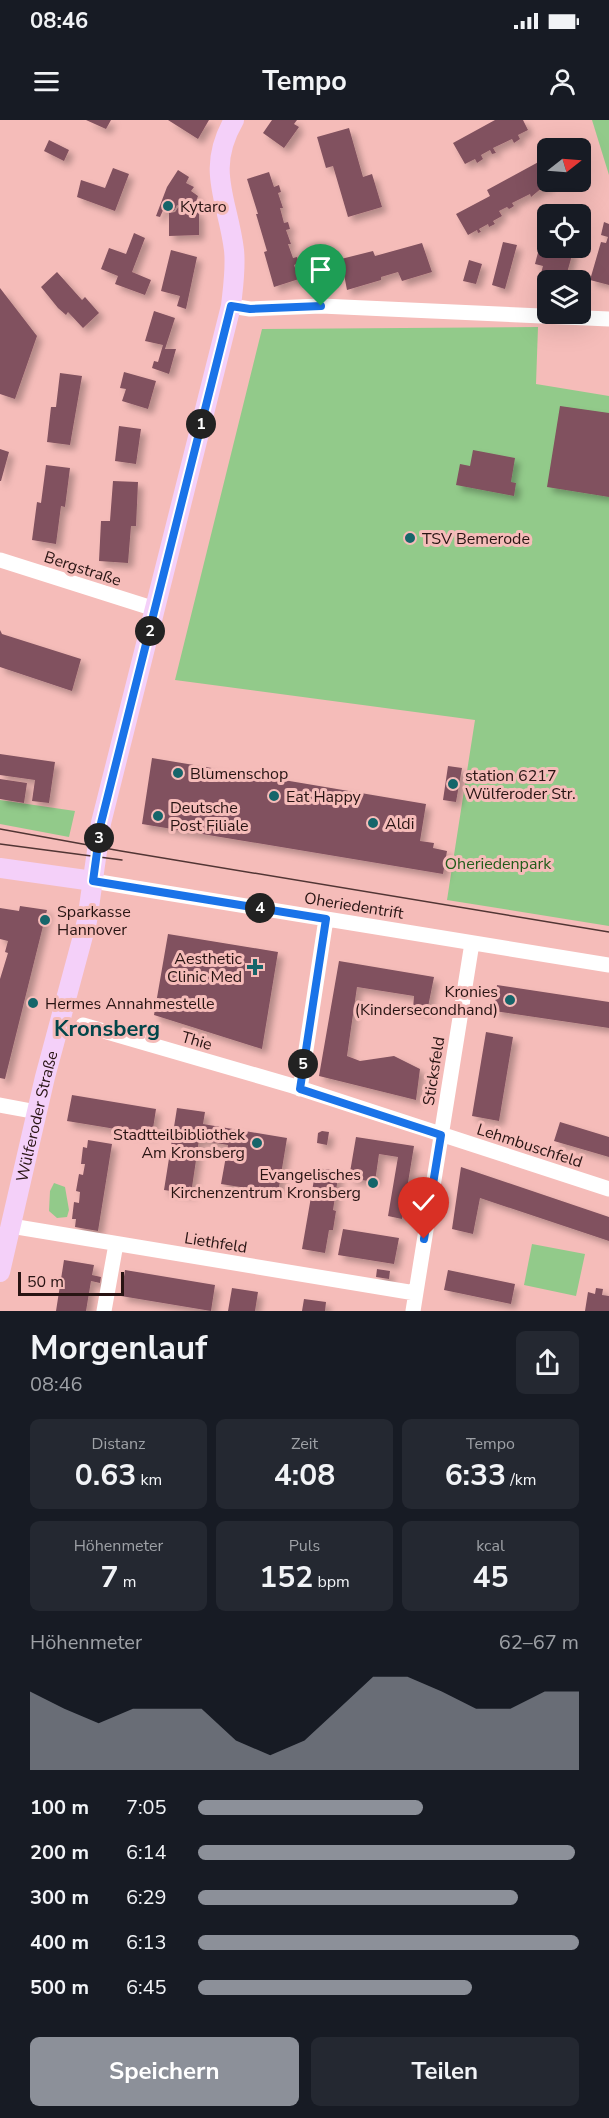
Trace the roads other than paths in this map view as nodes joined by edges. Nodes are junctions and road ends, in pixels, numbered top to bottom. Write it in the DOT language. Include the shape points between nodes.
graph roads {
  1 [pos="234,120"];
  2 [pos="231,306"];
  3 [pos="609,319"];
  4 [pos="0,560"];
  5 [pos="155,609"];
  6 [pos="0,868"];
  7 [pos="93,881"];
  8 [pos="326,919"];
  9 [pos="472,943"];
  10 [pos="609,965"];
  11 [pos="83,1025"];
  12 [pos="300,1089"];
  13 [pos="0,1105"];
  14 [pos="37,1112"];
  15 [pos="441,1135"];
  16 [pos="609,1189"];
  17 [pos="11,1226"];
  18 [pos="116,1244"];
  19 [pos="0,1272"];
  20 [pos="415,1293"];
  21 [pos="104,1311"];
  22 [pos="412,1311"];
  1 -- 2 [label="main road, Wülferoder Straße" via="221,151 219,174 234,251"];
  2 -- 3 [label="street" via="321,306"];
  2 -- 5 [label="main road, Wülferoder Straße"];
  4 -- 5 [label="street, Bergstraße"];
  5 -- 7 [label="main road, Wülferoder Straße" via="101,823"];
  6 -- 7 [label="main road"];
  7 -- 8 [label="street, Oheriedentrift"];
  7 -- 14 [label="main road, Wülferoder Straße" via="87,921"];
  8 -- 9 [label="street, Oheriedentrift"];
  8 -- 12 [label="street"];
  9 -- 10 [label="street, Oheriedentrift"];
  9 -- 15 [label="street, Sticksfeld"];
  11 -- 12 [label="street, Thie"];
  12 -- 15 [label="street, Thie"];
  13 -- 14 [label="street"];
  14 -- 17 [label="main road, Wülferoder Straße"];
  15 -- 16 [label="street, Lehmbuschfeld"];
  15 -- 20 [label="street, Sticksfeld"];
  17 -- 18 [label="street, Liethfeld"];
  17 -- 19 [label="main road, Wülferoder Straße"];
  18 -- 20 [label="street, Liethfeld"];
  18 -- 21 [label="street"];
  20 -- 22 [label="street, Sticksfeld"];
}
